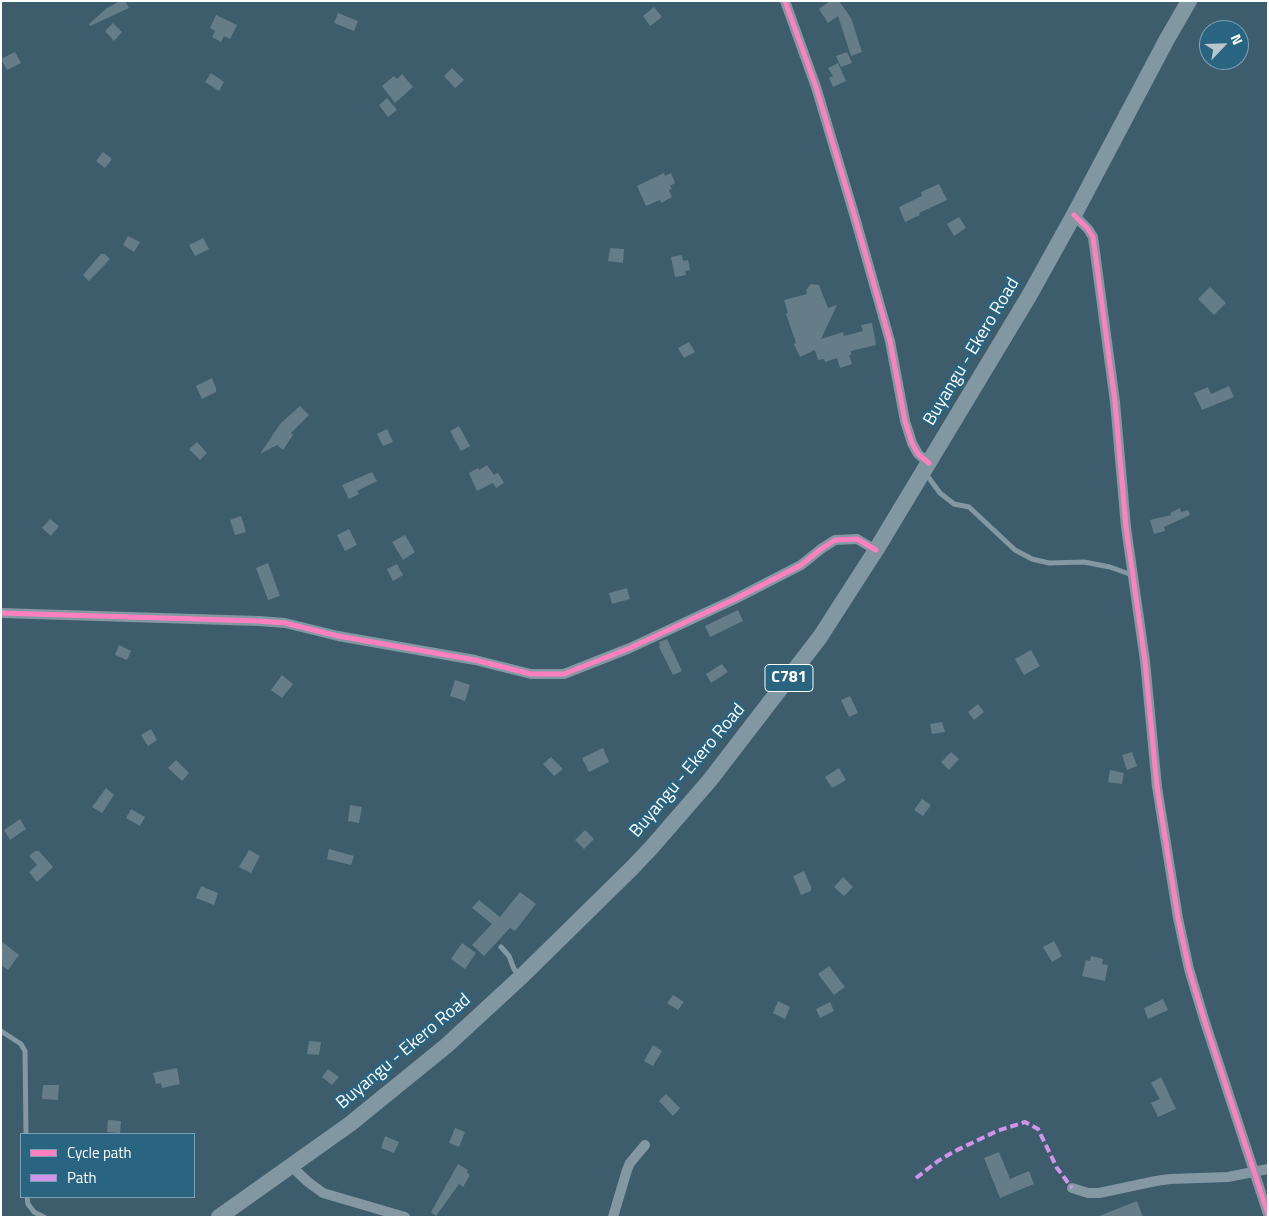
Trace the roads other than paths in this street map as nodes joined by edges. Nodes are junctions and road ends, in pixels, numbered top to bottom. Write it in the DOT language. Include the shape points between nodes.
graph roads {
  1 [pos="785,1"];
  2 [pos="1190,1"];
  3 [pos="1074,215"];
  4 [pos="927,467"];
  5 [pos="876,550"];
  6 [pos="1133,575"];
  7 [pos="1,613"];
  8 [pos="502,947"];
  9 [pos="521,977"];
  10 [pos="1,1031"];
  11 [pos="26,1133"];
  12 [pos="646,1145"];
  13 [pos="292,1166"];
  14 [pos="1268,1169"];
  15 [pos="1254,1171"];
  16 [pos="1072,1188"];
  17 [pos="27,1198"];
  18 [pos="1268,1214"];
  19 [pos="44,1217"];
  20 [pos="219,1217"];
  21 [pos="405,1217"];
  22 [pos="613,1217"];
  1 -- 4 [label="street" via="816,87 854,214 890,341 905,421 912,443"];
  2 -- 3 [label="main road, Buyangu - Ekero Road / C781"];
  3 -- 4 [label="main road, Buyangu - Ekero Road / C781"];
  3 -- 6 [label="street" via="1093,237"];
  4 -- 5 [label="main road, Buyangu - Ekero Road / C781"];
  4 -- 6 [label="lane" via="940,493 954,504 969,507 1015,550 1032,559 1084,562"];
  5 -- 7 [label="street" via="857,539 835,540 801,565 735,599 630,648 564,674 531,674 284,623"];
  5 -- 9 [label="main road, Buyangu - Ekero Road / C781" via="820,638 710,780 651,848"];
  6 -- 15 [label="street" via="1157,787 1178,918 1189,969"];
  8 -- 9 [label="lane"];
  9 -- 13 [label="main road, Buyangu - Ekero Road / C781" via="414,1073"];
  10 -- 11 [label="lane" via="21,1044 25,1051"];
  12 -- 22 [label="street" via="630,1163"];
  13 -- 20 [label="main road, Buyangu - Ekero Road / C781"];
  13 -- 21 [label="street" via="322,1193"];
  14 -- 15 [label="street"];
  15 -- 16 [label="street" via="1228,1177 1170,1179 1099,1193"];
  15 -- 18 [label="street"];
  17 -- 19 [label="lane" via="34,1212"];
}
